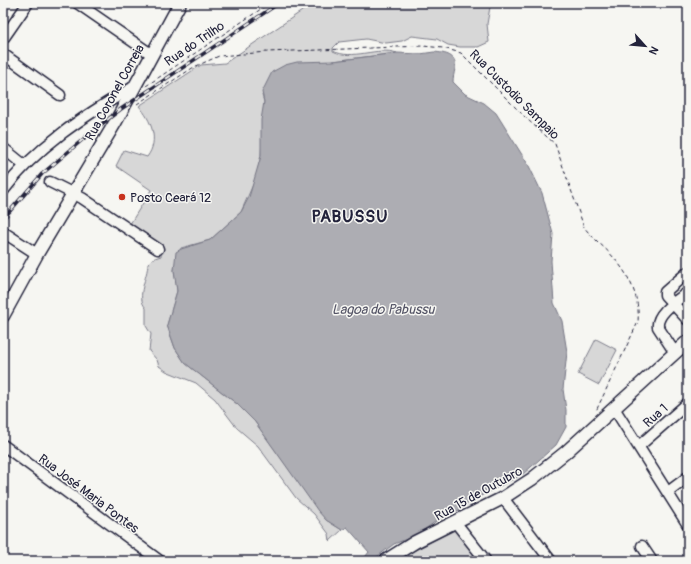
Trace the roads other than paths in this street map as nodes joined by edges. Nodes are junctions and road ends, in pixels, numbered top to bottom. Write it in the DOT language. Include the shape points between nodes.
graph roads {
  1 [pos="28,3"];
  2 [pos="180,3"];
  3 [pos="79,4"];
  4 [pos="3,39"];
  5 [pos="3,54"];
  6 [pos="150,54"];
  7 [pos="132,88"];
  8 [pos="60,95"];
  9 [pos="3,148"];
  10 [pos="24,165"];
  11 [pos="50,182"];
  12 [pos="3,191"];
  13 [pos="71,194"];
  14 [pos="3,232"];
  15 [pos="158,249"];
  16 [pos="37,254"];
  17 [pos="688,272"];
  18 [pos="688,292"];
  19 [pos="673,305"];
  20 [pos="3,316"];
  21 [pos="688,320"];
  22 [pos="688,341"];
  23 [pos="675,353"];
  24 [pos="688,403"];
  25 [pos="614,408"];
  26 [pos="3,445"];
  27 [pos="639,446"];
  28 [pos="688,477"];
  29 [pos="668,492"];
  30 [pos="503,498"];
  31 [pos="456,523"];
  32 [pos="688,524"];
  33 [pos="642,546"];
  34 [pos="160,561"];
  35 [pos="384,561"];
  36 [pos="486,561"];
  37 [pos="551,561"];
  38 [pos="652,561"];
  1 -- 4 [label="street"];
  2 -- 6 [label="main road, Rua Coronel Correia"];
  3 -- 6 [label="street"];
  5 -- 8 [label="street"];
  6 -- 7 [label="main road, Rua Coronel Correia"];
  7 -- 10 [label="street" via="82,119"];
  7 -- 13 [label="main road, Rua Coronel Correia"];
  9 -- 10 [label="street"];
  10 -- 12 [label="street"];
  11 -- 13 [label="street"];
  13 -- 15 [label="street" via="82,198"];
  13 -- 16 [label="main road, Rua Coronel Correia"];
  14 -- 16 [label="street"];
  16 -- 20 [label="main road, Rua Coronel Correia"];
  17 -- 19 [label="street" via="665,292"];
  18 -- 19 [label="street"];
  19 -- 21 [label="street"];
  19 -- 23 [label="street" via="662,314 658,327"];
  22 -- 23 [label="main road, Rua 15 de Outubro"];
  23 -- 25 [label="main road, Rua 15 de Outubro"];
  24 -- 27 [label="street, Rua 1"];
  25 -- 27 [label="street"];
  25 -- 30 [label="main road, Rua 15 de Outubro" via="546,470"];
  26 -- 34 [label="street, Rua José Maria Pontes"];
  27 -- 29 [label="street"];
  28 -- 29 [label="street"];
  29 -- 32 [label="street"];
  30 -- 31 [label="main road, Rua 15 de Outubro"];
  30 -- 37 [label="street"];
  31 -- 35 [label="main road, Rua 15 de Outubro" via="415,542"];
  31 -- 36 [label="street"];
  33 -- 38 [label="street"];
}
